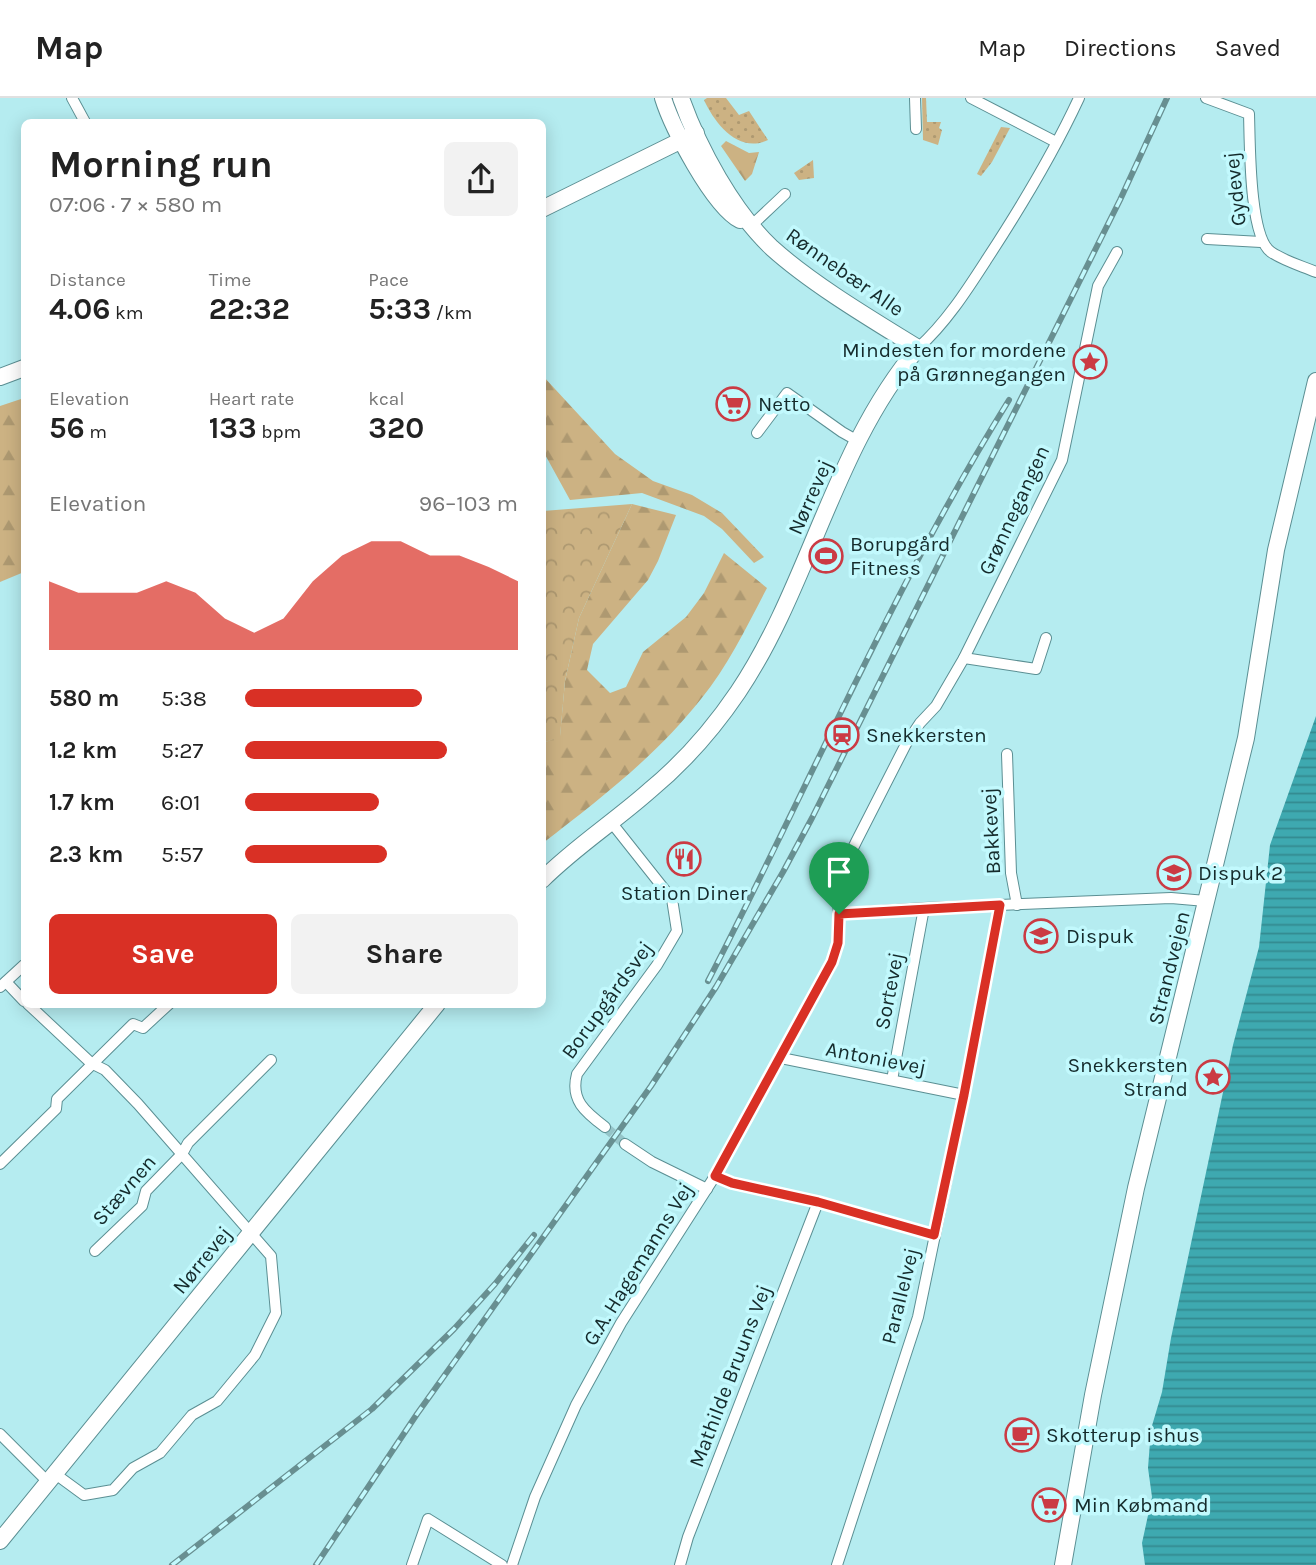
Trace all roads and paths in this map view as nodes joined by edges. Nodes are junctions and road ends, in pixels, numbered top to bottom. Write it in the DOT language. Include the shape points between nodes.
graph roads {
  1 [pos="72,98"];
  2 [pos="663,98"];
  3 [pos="681,98"];
  4 [pos="915,98"];
  5 [pos="971,98"];
  6 [pos="1079,98"];
  7 [pos="1206,98"];
  8 [pos="83,119"];
  9 [pos="916,129"];
  10 [pos="688,137"];
  11 [pos="1056,142"];
  12 [pos="785,194"];
  13 [pos="546,207"];
  14 [pos="751,226"];
  15 [pos="1207,239"];
  16 [pos="1261,242"];
  17 [pos="1117,252"];
  18 [pos="1316,272"];
  19 [pos="918,348"];
  20 [pos="21,369"];
  21 [pos="0,377"];
  22 [pos="1316,381"];
  23 [pos="757,433"];
  24 [pos="858,441"];
  25 [pos="1046,638"];
  26 [pos="964,658"];
  27 [pos="1007,754"];
  28 [pos="611,822"];
  29 [pos="546,877"];
  30 [pos="1206,901"];
  31 [pos="1000,905"];
  32 [pos="1017,905"];
  33 [pos="924,908"];
  34 [pos="839,914"];
  35 [pos="21,968"];
  36 [pos="3,985"];
  37 [pos="21,999"];
  38 [pos="31,1008"];
  39 [pos="165,1008"];
  40 [pos="434,1008"];
  41 [pos="781,1058"];
  42 [pos="271,1060"];
  43 [pos="91,1063"];
  44 [pos="892,1080"];
  45 [pos="964,1095"];
  46 [pos="604,1127"];
  47 [pos="625,1144"];
  48 [pos="182,1154"];
  49 [pos="0,1164"];
  50 [pos="715,1176"];
  51 [pos="707,1189"];
  52 [pos="818,1202"];
  53 [pos="251,1233"];
  54 [pos="934,1235"];
  55 [pos="95,1251"];
  56 [pos="0,1434"];
  57 [pos="51,1477"];
  58 [pos="0,1541"];
  59 [pos="412,1565"];
  60 [pos="502,1565"];
  61 [pos="512,1565"];
  62 [pos="680,1565"];
  63 [pos="837,1565"];
  64 [pos="1063,1565"];
  1 -- 8 [label="street"];
  2 -- 10 [label="main road, Rønnebær Alle" via="671,122"];
  3 -- 10 [label="main road, Rønnebær Alle"];
  4 -- 9 [label="street"];
  5 -- 11 [label="street"];
  6 -- 11 [label="street, Nørrevej"];
  7 -- 16 [label="street, Gydevej" via="1249,114 1251,176"];
  10 -- 13 [label="main road"];
  10 -- 14 [label="main road, Rønnebær Alle" via="720,201 734,218"];
  11 -- 19 [label="street, Nørrevej" via="972,282"];
  12 -- 14 [label="street"];
  14 -- 19 [label="main road, Rønnebær Alle" via="796,267"];
  15 -- 16 [label="street"];
  16 -- 18 [label="street, Gydevej" via="1270,251"];
  17 -- 26 [label="street, Grønnegangen" via="1098,286 1062,460"];
  19 -- 24 [label="main road, Nørrevej" via="902,366"];
  20 -- 21 [label="main road"];
  22 -- 30 [label="main road, Strandvejen" via="1276,550 1246,738"];
  23 -- 24 [label="street" via="787,393"];
  24 -- 28 [label="main road, Nørrevej" via="757,661 738,691 681,760"];
  25 -- 26 [label="street" via="1036,668"];
  26 -- 34 [label="street, Grønnegangen" via="936,706 906,744 845,864 837,892"];
  27 -- 32 [label="street, Bakkevej" via="1011,873"];
  28 -- 29 [label="main road, Nørrevej"];
  28 -- 46 [label="street, Borupgårdsvej" via="672,899 677,931 577,1074 577,1100"];
  30 -- 32 [label="street" via="1171,898"];
  30 -- 64 [label="main road, Strandvejen" via="1136,1188"];
  31 -- 32 [label="street"];
  31 -- 33 [label="street"];
  31 -- 45 [label="street, Parallelvej"];
  33 -- 34 [label="street"];
  33 -- 44 [label="street, Sortevej"];
  34 -- 41 [label="street, G.A. Hagemanns Vej" via="832,962"];
  35 -- 36 [label="street, Stævnen"];
  36 -- 37 [label="street, Stævnen"];
  38 -- 43 [label="street, Stævnen"];
  39 -- 43 [label="street" via="144,1028 133,1024"];
  40 -- 53 [label="main road, Nørrevej"];
  41 -- 44 [label="street, Antonievej"];
  41 -- 50 [label="street, G.A. Hagemanns Vej"];
  42 -- 48 [label="street, Stævnen"];
  43 -- 48 [label="street, Stævnen" via="105,1070"];
  43 -- 49 [label="street" via="57,1099 56,1110"];
  44 -- 45 [label="street, Antonievej"];
  45 -- 54 [label="street, Parallelvej"];
  47 -- 51 [label="street"];
  48 -- 53 [label="street, Stævnen"];
  48 -- 55 [label="street, Stævnen" via="146,1191 142,1206"];
  50 -- 51 [label="street, G.A. Hagemanns Vej"];
  50 -- 52 [label="street"];
  51 -- 61 [label="street, G.A. Hagemanns Vej" via="621,1323 576,1405 535,1497"];
  52 -- 54 [label="street"];
  52 -- 62 [label="street, Mathilde Bruuns Vej"];
  53 -- 57 [label="main road, Nørrevej"];
  53 -- 57 [label="street, Stævnen" via="271,1256 276,1313 255,1355 233,1383 217,1401 192,1415 160,1453 133,1468 113,1490 84,1495"];
  54 -- 63 [label="street, Parallelvej" via="918,1317"];
  56 -- 57 [label="street, Stævnen"];
  57 -- 58 [label="main road, Nørrevej"];
  59 -- 60 [label="street" via="428,1519"];
}
